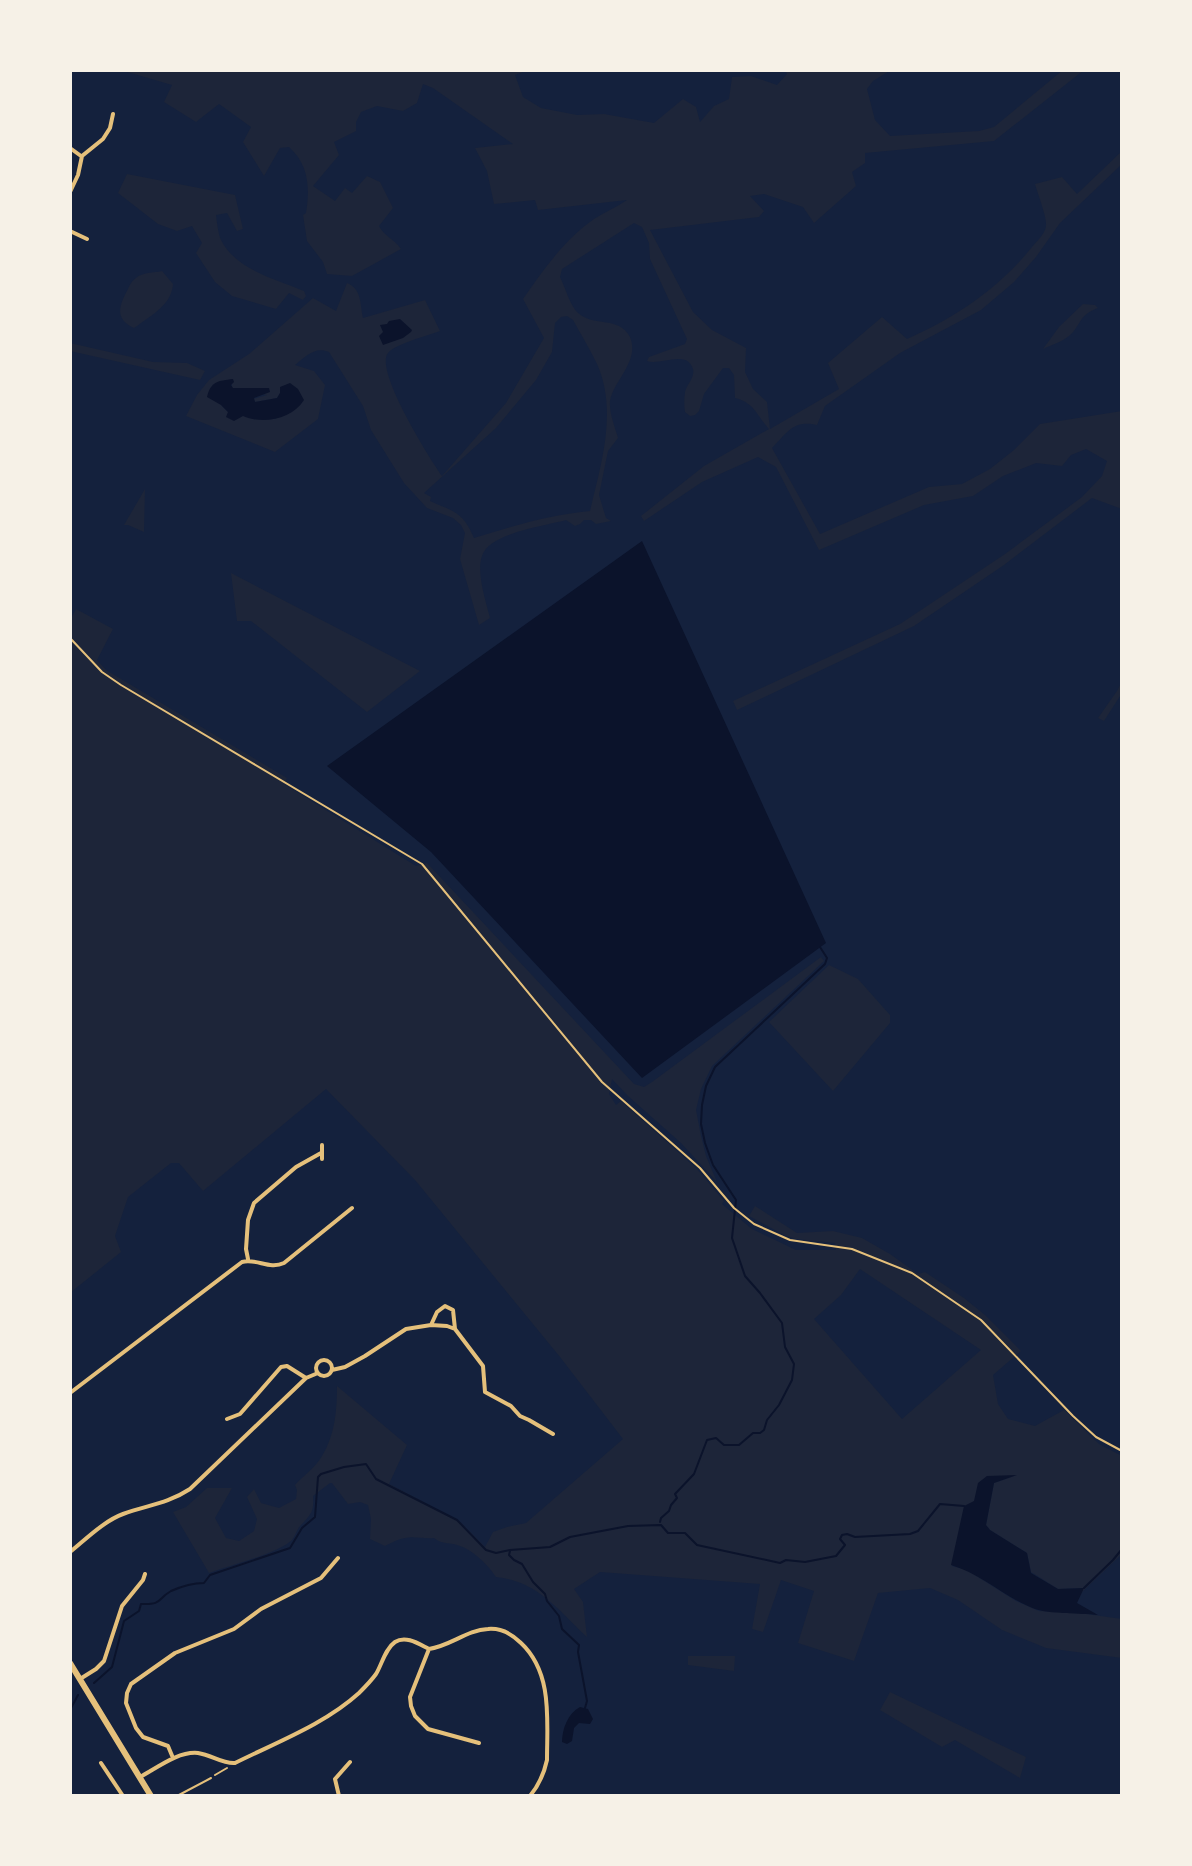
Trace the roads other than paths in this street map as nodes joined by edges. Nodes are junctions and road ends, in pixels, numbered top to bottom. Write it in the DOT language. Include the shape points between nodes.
graph roads {
  1 [pos="113,113"];
  2 [pos="70,148"];
  3 [pos="82,156"];
  4 [pos="70,192"];
  5 [pos="70,231"];
  6 [pos="87,239"];
  7 [pos="70,638"];
  8 [pos="322,1145"];
  9 [pos="352,1208"];
  10 [pos="248,1260"];
  11 [pos="431,1325"];
  12 [pos="455,1329"];
  13 [pos="332,1370"];
  14 [pos="318,1373"];
  15 [pos="306,1378"];
  16 [pos="70,1393"];
  17 [pos="227,1419"];
  18 [pos="553,1434"];
  19 [pos="1122,1451"];
  20 [pos="70,1552"];
  21 [pos="338,1558"];
  22 [pos="145,1572"];
  23 [pos="429,1649"];
  24 [pos="70,1663"];
  25 [pos="80,1679"];
  26 [pos="479,1743"];
  27 [pos="173,1758"];
  28 [pos="350,1762"];
  29 [pos="101,1763"];
  30 [pos="106,1770"];
  31 [pos="99,1774"];
  32 [pos="139,1777"];
  33 [pos="211,1778"];
  34 [pos="123,1796"];
  35 [pos="151,1796"];
  36 [pos="177,1796"];
  37 [pos="339,1796"];
  38 [pos="530,1796"];
  1 -- 3 [label="street" via="103,139"];
  2 -- 3 [label="street"];
  3 -- 4 [label="street"];
  5 -- 6 [label="street"];
  7 -- 19 [label="lane" via="121,685 422,864 602,1082 700,1168 754,1224 790,1240 852,1249 912,1273 981,1320 1073,1416"];
  8 -- 10 [label="street" via="321,1156 296,1167 254,1203 248,1220"];
  9 -- 10 [label="street" via="284,1263 271,1266"];
  10 -- 16 [label="street"];
  11 -- 12 [label="street"];
  11 -- 12 [label="street" via="445,1306 453,1310"];
  11 -- 13 [label="street" via="399,1332 365,1356"];
  12 -- 18 [label="street" via="483,1366 485,1392"];
  13 -- 14 [label="street" via="327,1376"];
  13 -- 14 [label="street" via="323,1361"];
  14 -- 15 [label="street"];
  15 -- 17 [label="street" via="281,1367 240,1414"];
  15 -- 20 [label="street" via="190,1489 111,1520"];
  21 -- 27 [label="street" via="321,1578 234,1629 175,1653 131,1684 126,1703 136,1728 143,1737 168,1746"];
  22 -- 25 [label="street" via="122,1606 104,1661"];
  23 -- 26 [label="street" via="410,1697 415,1716 428,1729"];
  23 -- 27 [label="street" via="398,1640 376,1674 344,1706 235,1763 198,1753"];
  23 -- 38 [label="street" via="493,1628 518,1640 533,1656 546,1691 547,1760"];
  24 -- 25 [label="highway"];
  25 -- 32 [label="highway"];
  27 -- 32 [label="street"];
  28 -- 37 [label="street" via="335,1779"];
  29 -- 30 [label="street"];
  30 -- 31 [label="street"];
  30 -- 34 [label="street"];
  32 -- 35 [label="highway"];
  33 -- 36 [label="lane"];
}
